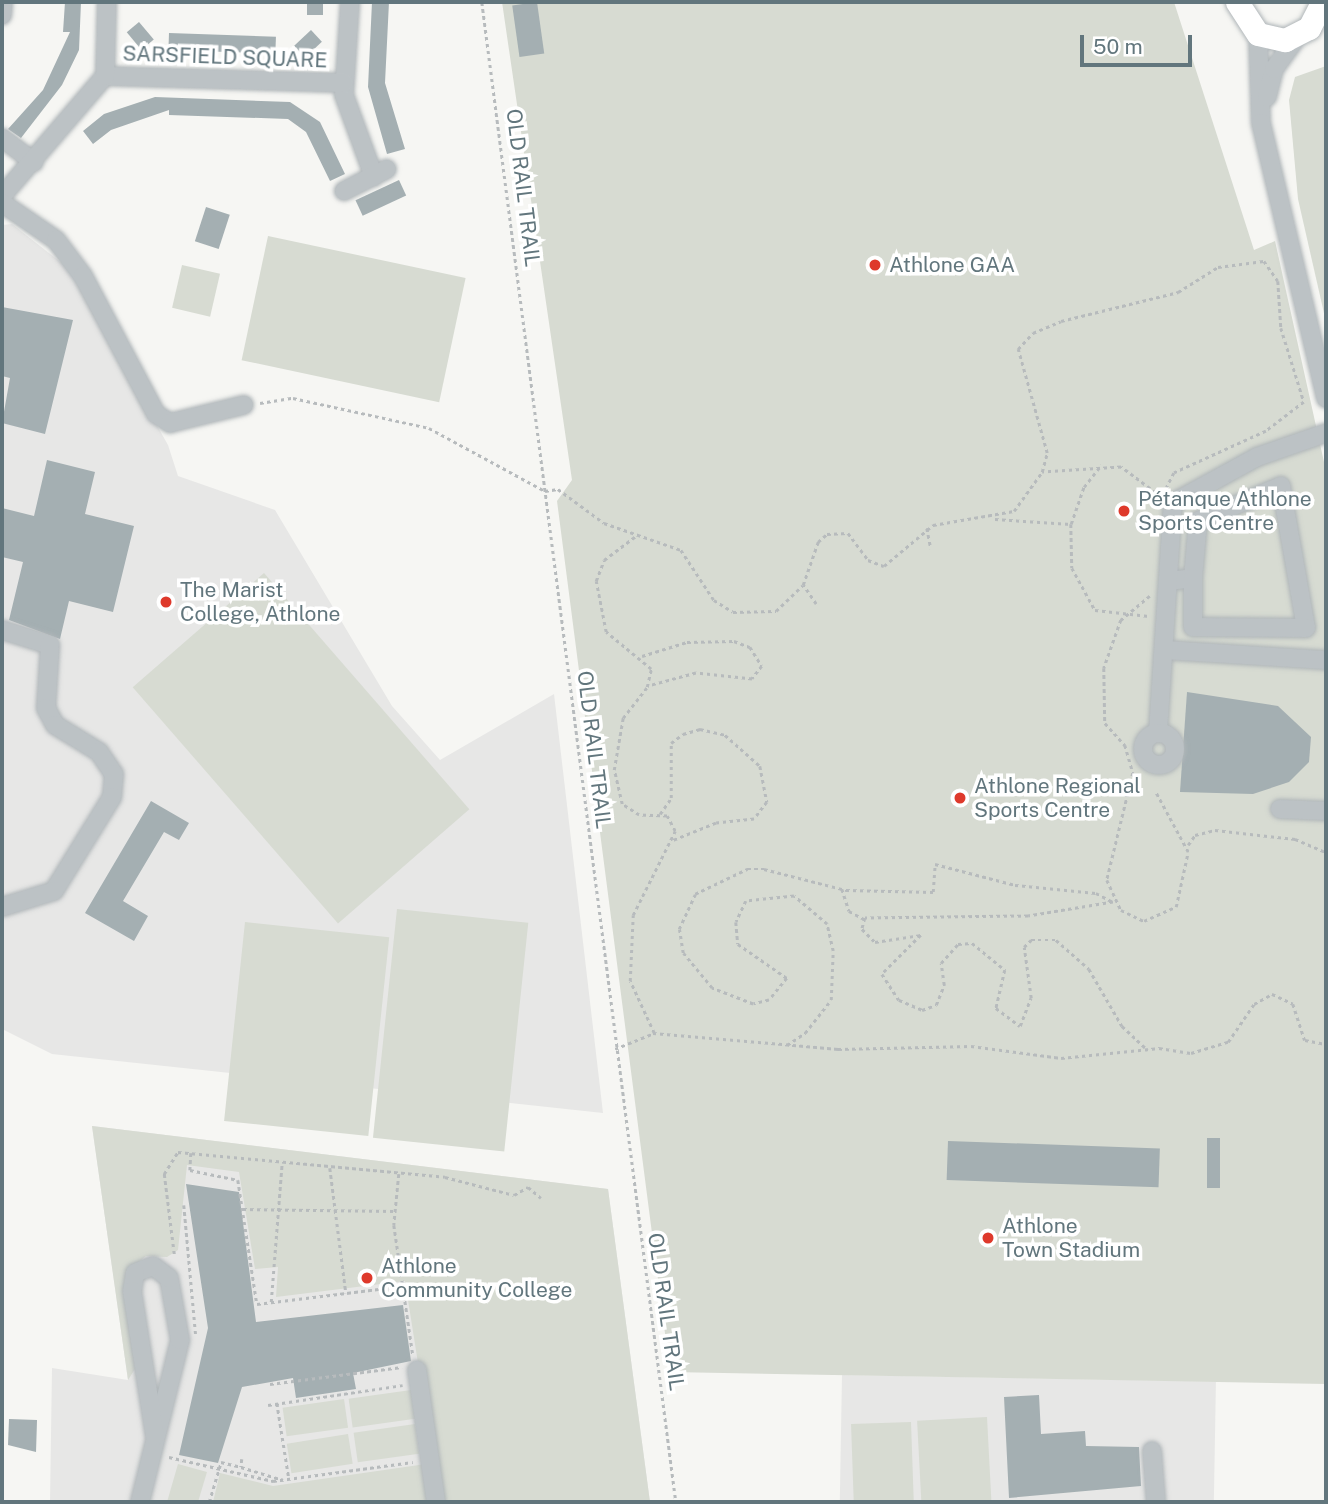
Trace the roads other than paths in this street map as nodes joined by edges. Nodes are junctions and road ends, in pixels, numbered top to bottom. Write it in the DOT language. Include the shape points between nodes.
graph roads {
  1 [pos="3,2"];
  2 [pos="107,2"];
  3 [pos="350,2"];
  4 [pos="1237,2"];
  5 [pos="1322,13"];
  6 [pos="2,15"];
  7 [pos="1258,34"];
  8 [pos="1298,36"];
  9 [pos="105,76"];
  10 [pos="344,83"];
  11 [pos="1266,136"];
  12 [pos="2,138"];
  13 [pos="34,162"];
  14 [pos="344,191"];
  15 [pos="2,195"];
  16 [pos="2,203"];
  17 [pos="1326,398"];
  18 [pos="244,405"];
  19 [pos="1326,433"];
  20 [pos="1193,578"];
  21 [pos="1169,580"];
  22 [pos="1244,628"];
  23 [pos="2,630"];
  24 [pos="1165,650"];
  25 [pos="1241,655"];
  26 [pos="1326,660"];
  27 [pos="1158,732"];
  28 [pos="1280,809"];
  29 [pos="1326,811"];
  30 [pos="2,907"];
  31 [pos="418,1376"];
  32 [pos="155,1436"];
  33 [pos="1152,1451"];
  34 [pos="140,1502"];
  35 [pos="436,1502"];
  36 [pos="1156,1502"];
  1 -- 6 [label="street"];
  2 -- 9 [label="street, SARSFIELD SQUARE"];
  3 -- 10 [label="street, SARSFIELD SQUARE"];
  4 -- 7 [label="main road"];
  5 -- 8 [label="main road"];
  7 -- 8 [label="main road"];
  7 -- 11 [label="street"];
  8 -- 11 [label="street" via="1272,75"];
  9 -- 10 [label="street, SARSFIELD SQUARE"];
  9 -- 13 [label="street, SARSFIELD SQUARE"];
  10 -- 14 [label="street, SARSFIELD SQUARE" via="381,173"];
  11 -- 17 [label="street"];
  12 -- 13 [label="street"];
  13 -- 15 [label="street, SARSFIELD SQUARE"];
  16 -- 18 [label="street" via="56,240 83,276 156,414 170,423"];
  19 -- 21 [label="street" via="1257,457 1173,503"];
  20 -- 21 [label="street"];
  20 -- 22 [label="street" via="1193,627"];
  20 -- 22 [label="street" via="1198,521 1281,486 1306,628"];
  21 -- 24 [label="street"];
  22 -- 25 [label="street"];
  23 -- 30 [label="street" via="50,645 46,708 55,725 99,752 114,774 112,797 54,891"];
  24 -- 25 [label="street"];
  24 -- 27 [label="street"];
  25 -- 26 [label="street"];
  28 -- 29 [label="street"];
  31 -- 35 [label="street"];
  32 -- 32 [label="street" via="132,1291 135,1273 153,1266 169,1278 180,1340 177,1370"];
  32 -- 34 [label="street"];
  33 -- 36 [label="street"];
}
